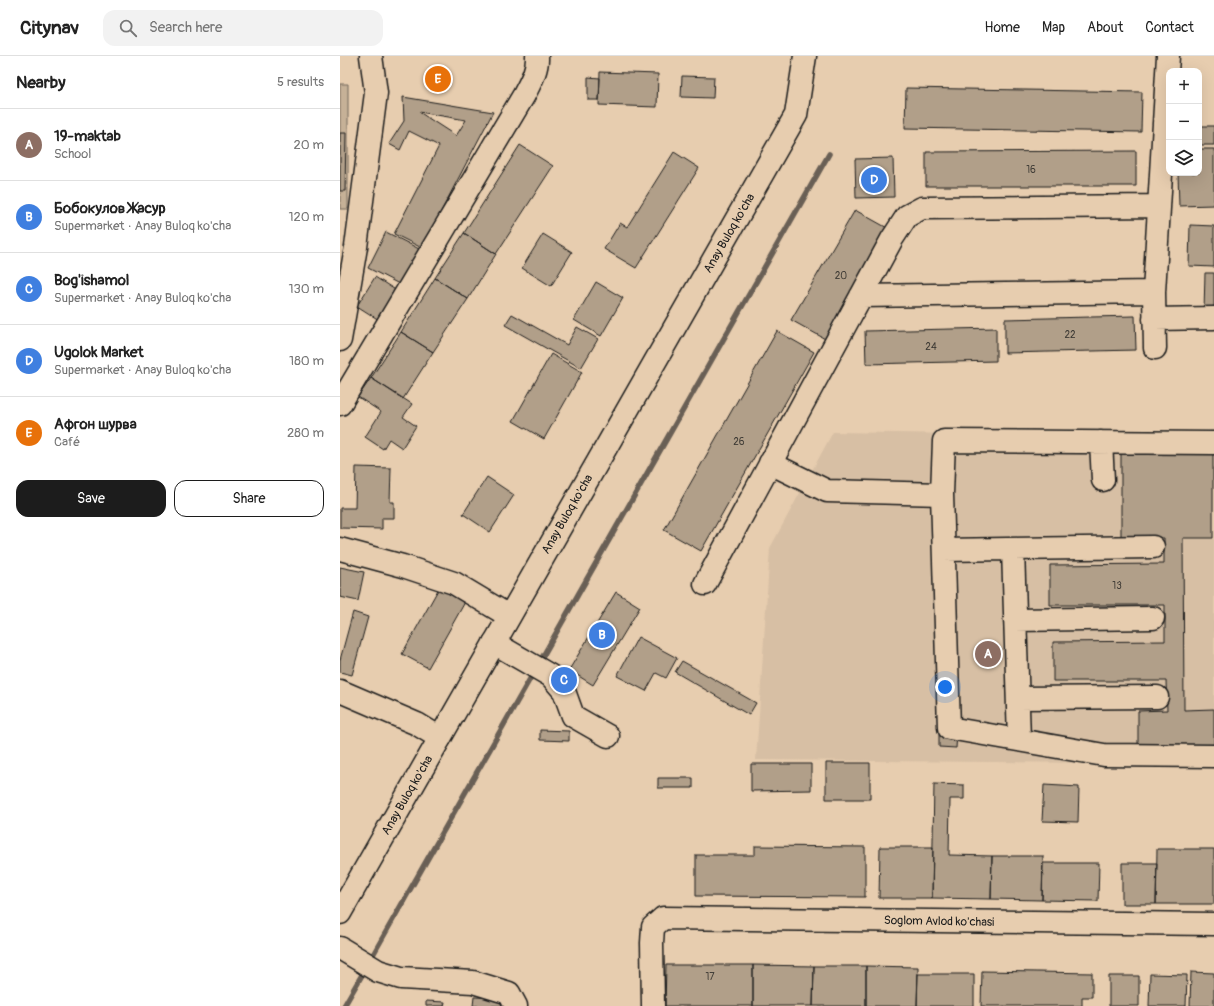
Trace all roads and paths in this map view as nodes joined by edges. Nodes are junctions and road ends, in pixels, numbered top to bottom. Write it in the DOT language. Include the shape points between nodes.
graph roads {
  1 [pos="371,56"];
  2 [pos="537,56"];
  3 [pos="805,56"];
  4 [pos="1168,56"];
  5 [pos="1159,206"];
  6 [pos="348,247"];
  7 [pos="1154,292"];
  8 [pos="861,296"];
  9 [pos="342,318"];
  10 [pos="1214,318"];
  11 [pos="1154,319"];
  12 [pos="340,340"];
  13 [pos="1155,348"];
  14 [pos="340,404"];
  15 [pos="1101,442"];
  16 [pos="1214,443"];
  17 [pos="770,463"];
  18 [pos="1103,480"];
  19 [pos="942,494"];
  20 [pos="1152,547"];
  21 [pos="340,549"];
  22 [pos="944,550"];
  23 [pos="1013,550"];
  24 [pos="705,584"];
  25 [pos="509,616"];
  26 [pos="1153,618"];
  27 [pos="1015,620"];
  28 [pos="494,643"];
  29 [pos="340,691"];
  30 [pos="1157,697"];
  31 [pos="1018,698"];
  32 [pos="608,736"];
  33 [pos="440,738"];
  34 [pos="1019,740"];
  35 [pos="1214,756"];
  36 [pos="340,913"];
  37 [pos="1214,924"];
  38 [pos="343,950"];
  39 [pos="516,1006"];
  40 [pos="652,1006"];
  1 -- 6 [label="street" via="376,93"];
  2 -- 14 [label="street" via="535,72 524,95"];
  3 -- 25 [label="street, Anay Buloq ko'cha" via="796,115"];
  4 -- 5 [label="street"];
  5 -- 7 [label="street"];
  5 -- 8 [label="street" via="922,208 907,216"];
  6 -- 9 [label="street"];
  7 -- 8 [label="street"];
  7 -- 11 [label="street"];
  8 -- 17 [label="street"];
  9 -- 12 [label="street"];
  10 -- 11 [label="street"];
  11 -- 13 [label="street"];
  15 -- 16 [label="street"];
  15 -- 18 [label="street"];
  15 -- 19 [label="street" via="944,441"];
  17 -- 19 [label="street" via="827,491"];
  17 -- 24 [label="street"];
  19 -- 22 [label="street"];
  20 -- 23 [label="street"];
  21 -- 25 [label="street" via="454,583"];
  22 -- 23 [label="street"];
  22 -- 34 [label="street" via="949,728"];
  23 -- 27 [label="street"];
  25 -- 28 [label="street, Anay Buloq ko'cha"];
  26 -- 27 [label="street"];
  27 -- 31 [label="street"];
  28 -- 32 [label="street" via="551,676 564,691 573,716"];
  28 -- 33 [label="street, Anay Buloq ko'cha"];
  29 -- 33 [label="street" via="417,724"];
  30 -- 31 [label="street"];
  31 -- 34 [label="street"];
  33 -- 36 [label="street, Anay Buloq ko'cha"];
  34 -- 35 [label="street" via="1104,755"];
  37 -- 40 [label="street, Soglom Avlod ko'chasi" via="663,918 653,927"];
  38 -- 39 [label="street" via="378,971 401,978 473,982 509,993"];
}
